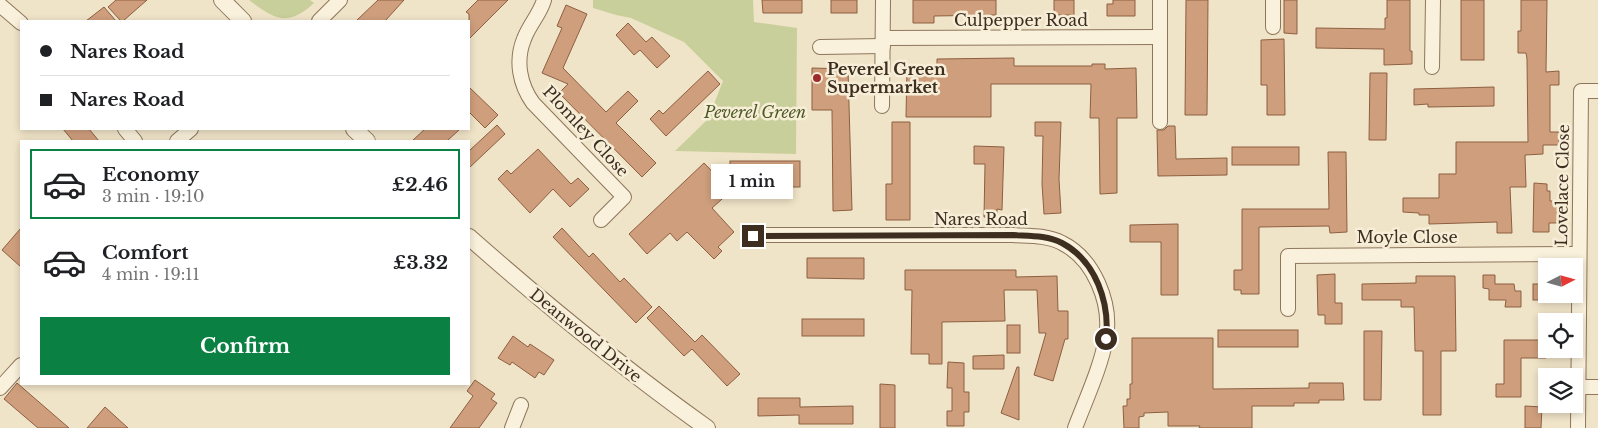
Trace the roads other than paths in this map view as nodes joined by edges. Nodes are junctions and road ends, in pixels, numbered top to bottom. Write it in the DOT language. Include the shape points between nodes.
graph roads {
  1 [pos="222,0"];
  2 [pos="340,0"];
  3 [pos="544,0"];
  4 [pos="883,0"];
  5 [pos="1160,0"];
  6 [pos="1273,0"];
  7 [pos="1434,0"];
  8 [pos="0,4"];
  9 [pos="242,20"];
  10 [pos="320,20"];
  11 [pos="20,22"];
  12 [pos="1272,27"];
  13 [pos="1160,38"];
  14 [pos="883,42"];
  15 [pos="820,47"];
  16 [pos="1432,68"];
  17 [pos="1598,91"];
  18 [pos="882,106"];
  19 [pos="1160,122"];
  20 [pos="126,130"];
  21 [pos="190,130"];
  22 [pos="355,130"];
  23 [pos="134,140"];
  24 [pos="178,140"];
  25 [pos="366,140"];
  26 [pos="601,220"];
  27 [pos="753,236"];
  28 [pos="470,238"];
  29 [pos="1578,254"];
  30 [pos="1288,309"];
  31 [pos="20,366"];
  32 [pos="1578,368"];
  33 [pos="1583,387"];
  34 [pos="1598,387"];
  35 [pos="0,388"];
  36 [pos="521,405"];
  37 [pos="1578,413"];
  38 [pos="512,428"];
  39 [pos="707,428"];
  40 [pos="1076,428"];
  41 [pos="1578,428"];
  1 -- 9 [label="street"];
  2 -- 10 [label="street"];
  3 -- 26 [label="street, Plomley Close" via="523,40 520,77 534,104 624,197"];
  4 -- 14 [label="street"];
  5 -- 13 [label="street"];
  6 -- 12 [label="street"];
  7 -- 16 [label="street"];
  8 -- 11 [label="street"];
  13 -- 14 [label="street, Culpepper Road"];
  13 -- 19 [label="street"];
  14 -- 15 [label="street, Culpepper Road"];
  14 -- 18 [label="street"];
  17 -- 29 [label="street, Lovelace Close" via="1580,90"];
  20 -- 23 [label="street"];
  21 -- 24 [label="street"];
  22 -- 25 [label="street"];
  27 -- 40 [label="street, Nares Road" via="1013,235 1038,236 1062,243 1090,270 1107,312 1106,339"];
  28 -- 39 [label="street, Deanwood Drive" via="631,372"];
  29 -- 30 [label="street, Moyle Close" via="1288,256"];
  29 -- 32 [label="street, Lovelace Close"];
  31 -- 35 [label="street"];
  33 -- 34 [label="street"];
  36 -- 38 [label="street"];
  37 -- 41 [label="street, Lovelace Close"];
}
